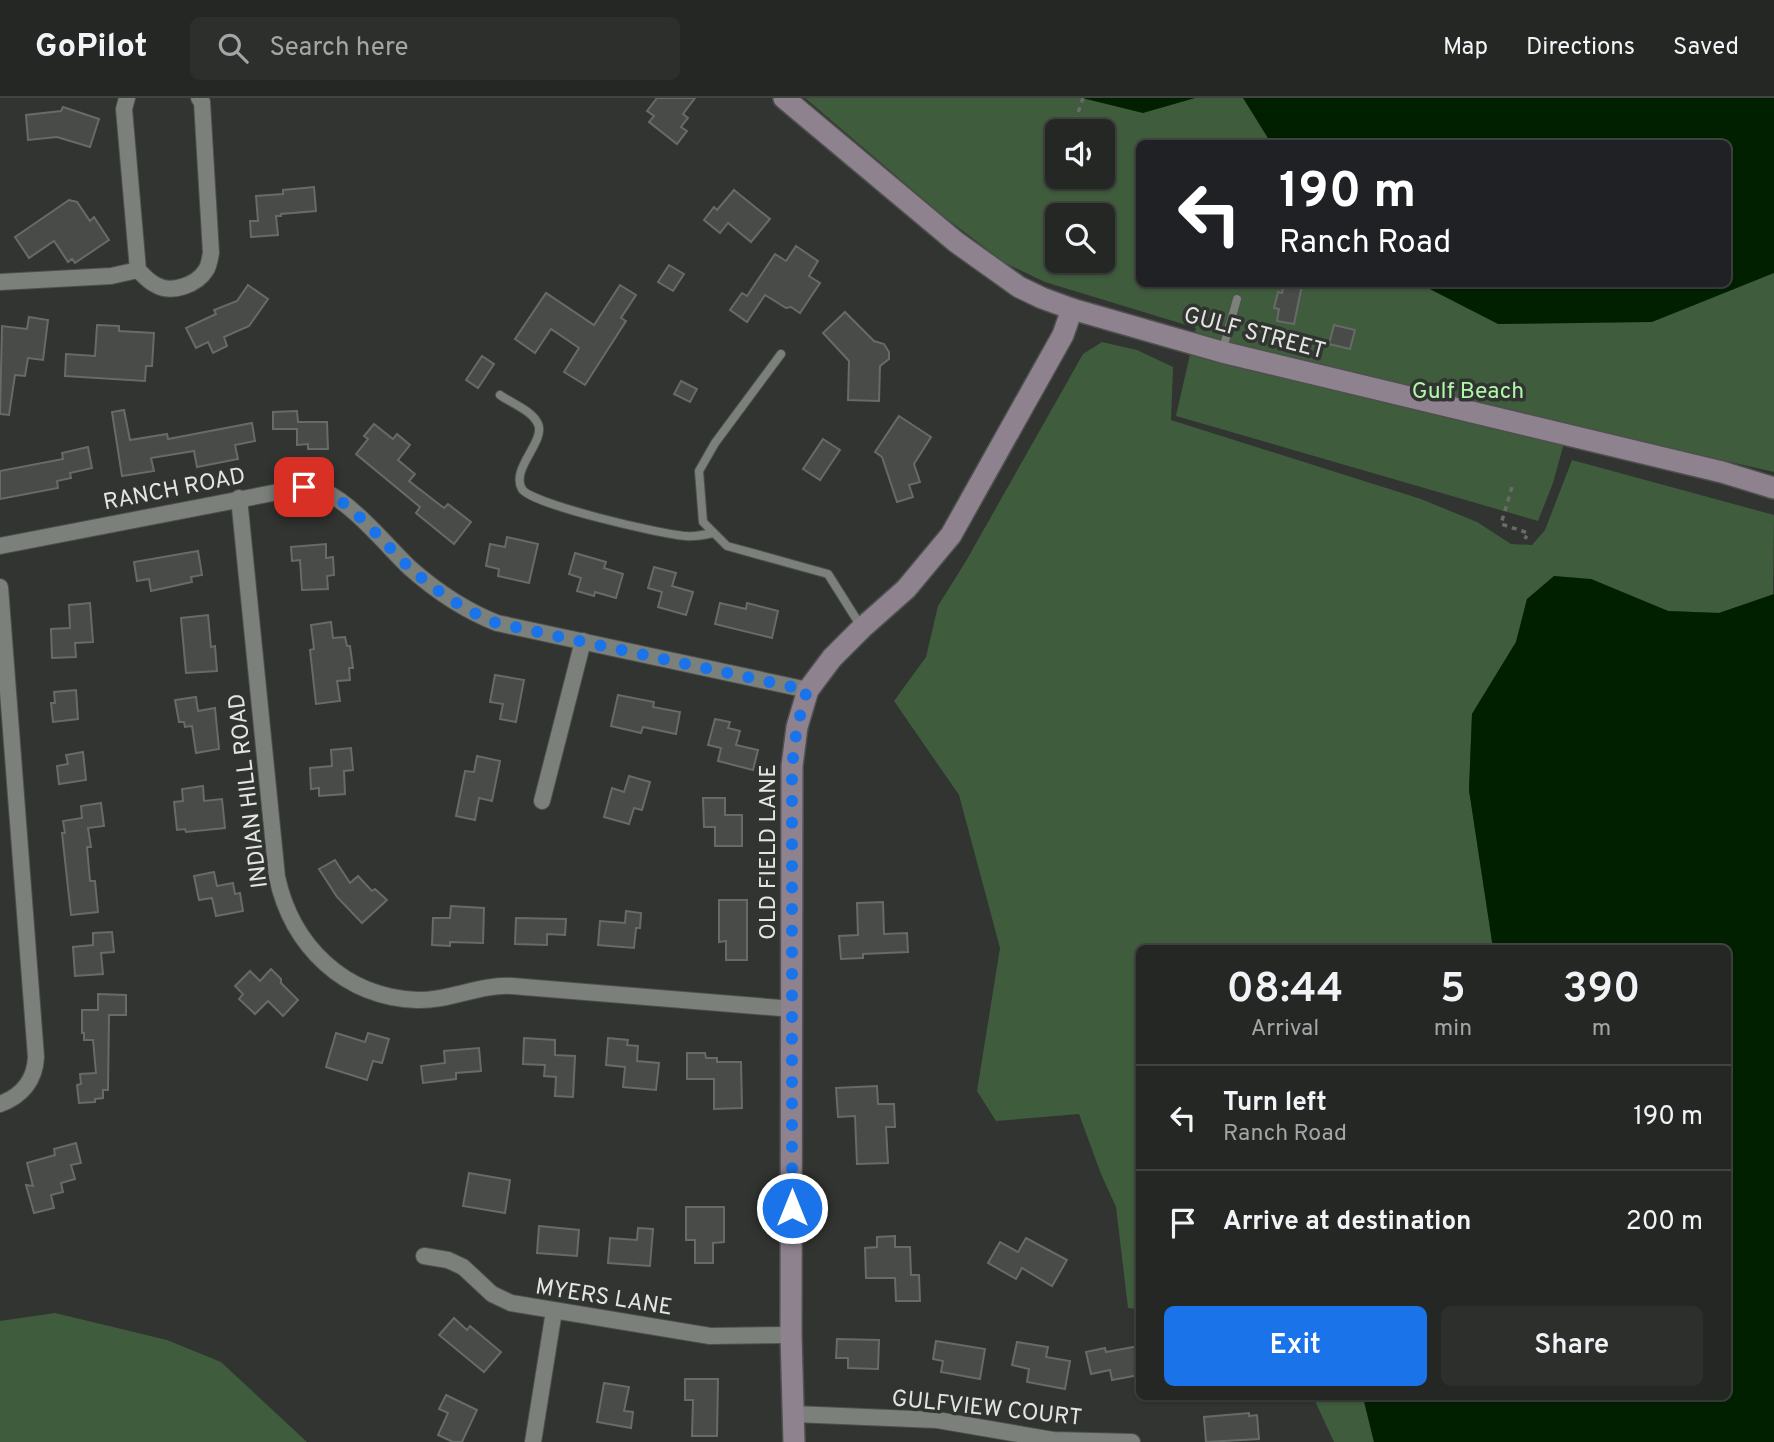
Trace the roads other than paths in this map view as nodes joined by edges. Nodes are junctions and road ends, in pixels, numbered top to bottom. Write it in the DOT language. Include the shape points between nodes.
graph roads {
  1 [pos="127,98"];
  2 [pos="199,98"];
  3 [pos="784,98"];
  4 [pos="138,270"];
  5 [pos="0,282"];
  6 [pos="1237,299"];
  7 [pos="1072,309"];
  8 [pos="1222,352"];
  9 [pos="781,354"];
  10 [pos="500,395"];
  11 [pos="1774,488"];
  12 [pos="239,498"];
  13 [pos="713,533"];
  14 [pos="0,546"];
  15 [pos="0,587"];
  16 [pos="862,628"];
  17 [pos="583,641"];
  18 [pos="807,690"];
  19 [pos="542,801"];
  20 [pos="793,1009"];
  21 [pos="0,1104"];
  22 [pos="424,1256"];
  23 [pos="554,1311"];
  24 [pos="791,1335"];
  25 [pos="794,1414"];
  26 [pos="533,1442"];
  27 [pos="794,1442"];
  28 [pos="1132,1442"];
  1 -- 4 [label="street" via="124,109"];
  2 -- 4 [label="street" via="211,253 206,269 195,281 171,289 158,287"];
  3 -- 7 [label="street, GULF STREET" via="988,267 1019,287"];
  4 -- 5 [label="street" via="111,276"];
  6 -- 8 [label="lane"];
  7 -- 8 [label="street, GULF STREET"];
  7 -- 16 [label="street, OLD FIELD LANE" via="1063,335 951,535 906,589"];
  8 -- 11 [label="street, GULF STREET"];
  9 -- 13 [label="lane" via="699,471 703,522"];
  10 -- 13 [label="lane" via="538,423 540,431 519,476 526,494 653,530 685,536"];
  12 -- 14 [label="street, RANCH ROAD"];
  12 -- 17 [label="street, RANCH ROAD" via="304,487 326,493 455,603 496,623"];
  12 -- 20 [label="street, INDIAN HILL ROAD" via="277,877 290,919 325,964 354,984 418,1000 505,986"];
  13 -- 16 [label="lane" via="727,546 828,574"];
  15 -- 21 [label="street" via="36,1057 28,1085"];
  16 -- 18 [label="street, OLD FIELD LANE"];
  17 -- 18 [label="street, RANCH ROAD"];
  17 -- 19 [label="street"];
  18 -- 20 [label="street, OLD FIELD LANE" via="792,766"];
  20 -- 24 [label="street, OLD FIELD LANE"];
  22 -- 23 [label="street, MYERS LANE" via="463,1267 492,1294 511,1303"];
  23 -- 24 [label="street, MYERS LANE" via="710,1336"];
  23 -- 26 [label="street"];
  24 -- 25 [label="street, OLD FIELD LANE"];
  25 -- 27 [label="street, OLD FIELD LANE"];
  25 -- 28 [label="street, GULFVIEW COURT" via="937,1420 1053,1440"];
}
